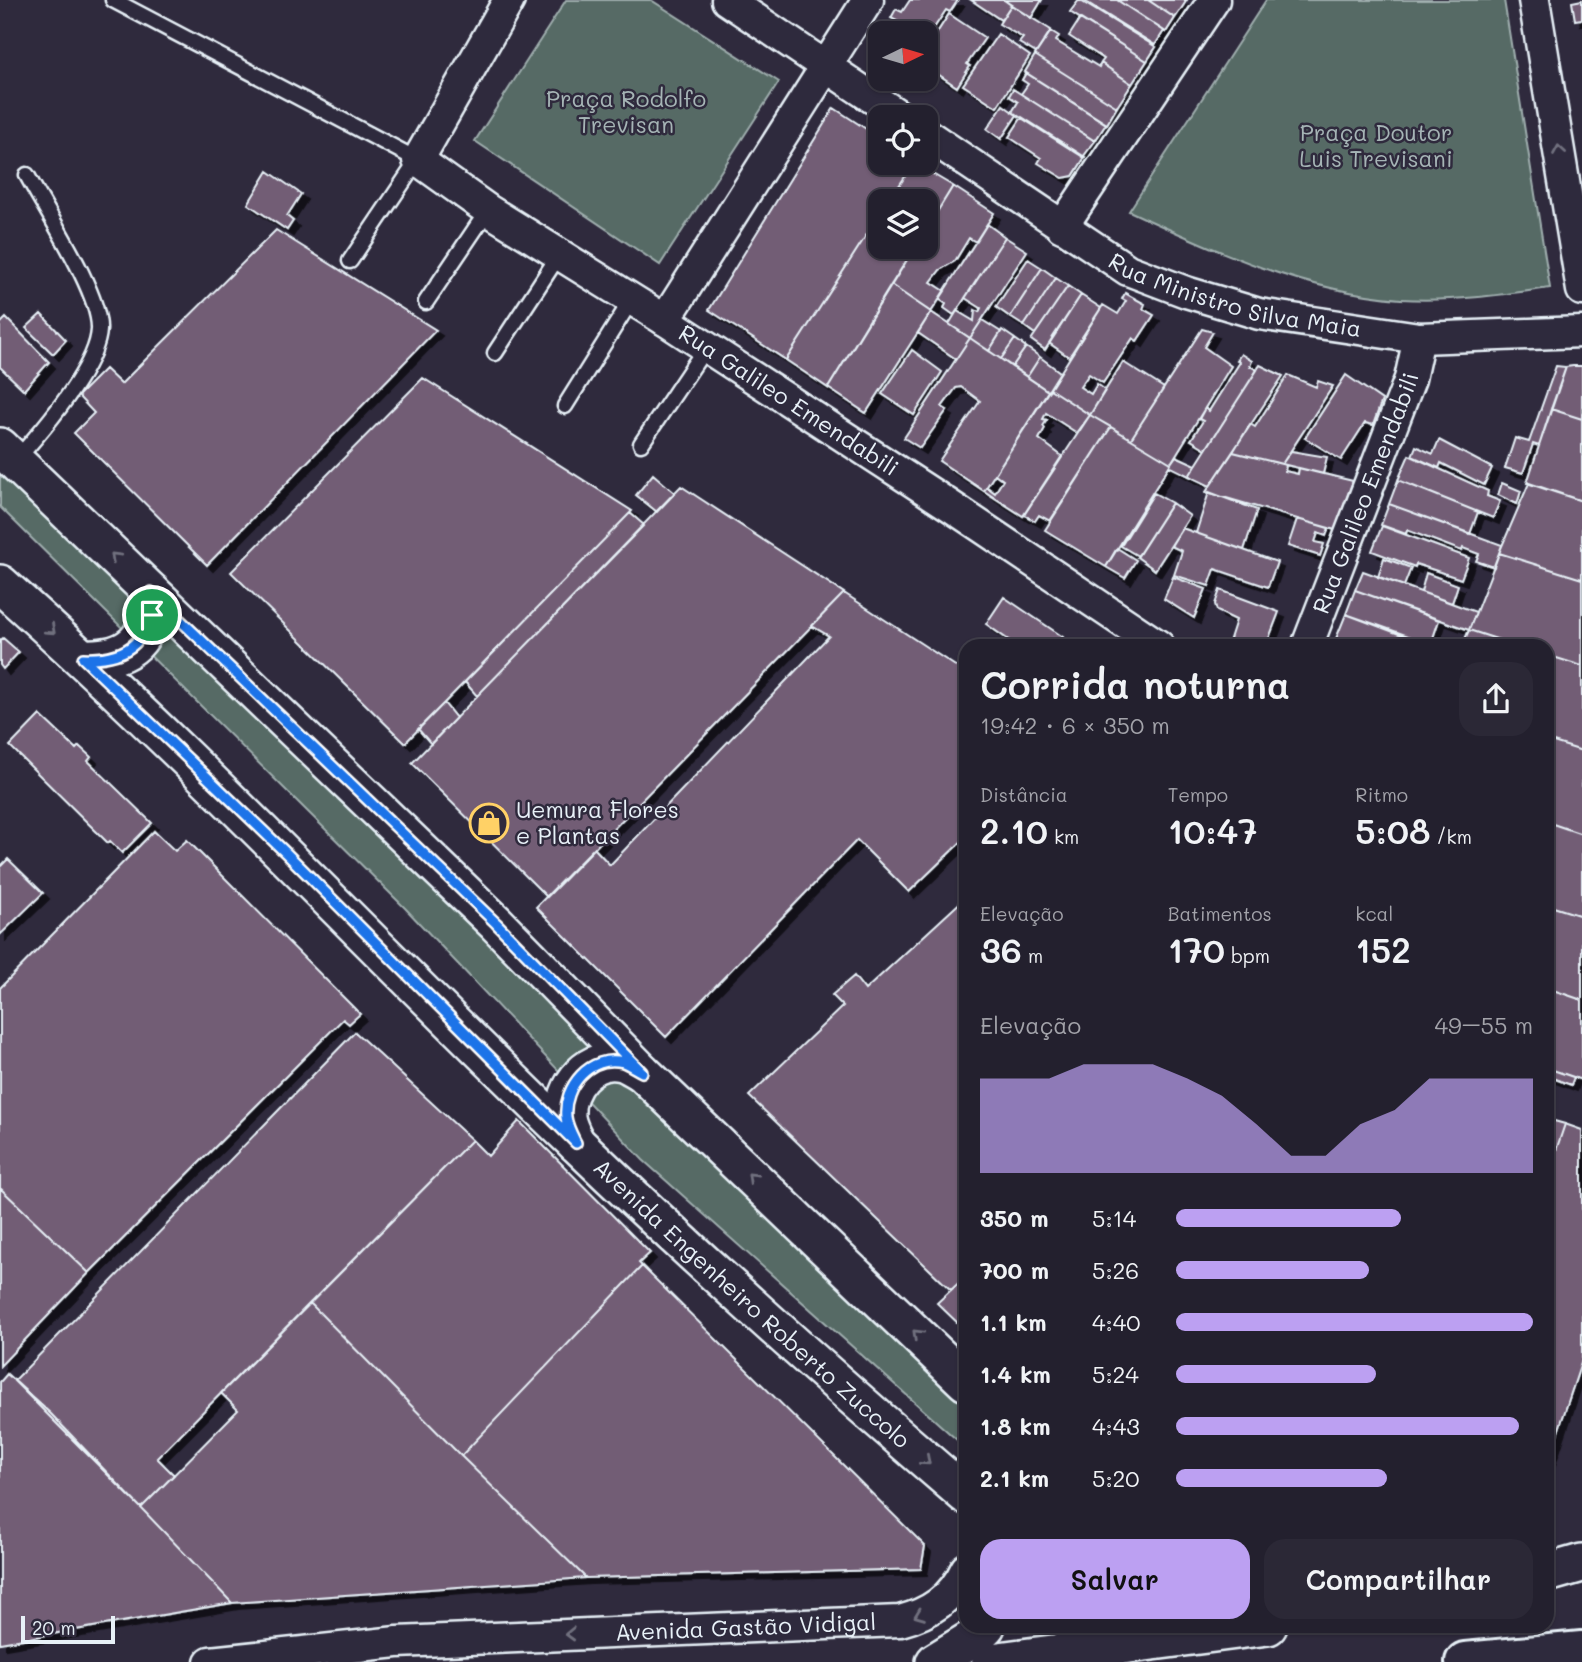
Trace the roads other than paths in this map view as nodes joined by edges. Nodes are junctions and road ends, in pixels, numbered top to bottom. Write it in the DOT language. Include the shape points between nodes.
graph roads {
  1 [pos="113,0"];
  2 [pos="509,0"];
  3 [pos="727,0"];
  4 [pos="868,0"];
  5 [pos="1214,0"];
  6 [pos="1534,0"];
  7 [pos="825,65"];
  8 [pos="883,105"];
  9 [pos="938,142"];
  10 [pos="418,160"];
  11 [pos="27,176"];
  12 [pos="488,210"];
  13 [pos="1062,228"];
  14 [pos="559,255"];
  15 [pos="350,261"];
  16 [pos="1582,290"];
  17 [pos="632,299"];
  18 [pos="426,302"];
  19 [pos="666,320"];
  20 [pos="1582,332"];
  21 [pos="1419,338"];
  22 [pos="706,347"];
  23 [pos="495,353"];
  24 [pos="565,406"];
  25 [pos="641,444"];
  26 [pos="8,454"];
  27 [pos="0,584"];
  28 [pos="151,592"];
  29 [pos="1148,639"];
  30 [pos="1310,639"];
  31 [pos="83,658"];
  32 [pos="642,1072"];
  33 [pos="576,1143"];
  34 [pos="959,1375"];
  35 [pos="959,1489"];
  36 [pos="1582,1563"];
  37 [pos="1554,1571"];
  38 [pos="959,1580"];
  39 [pos="980,1633"];
  40 [pos="1201,1633"];
  41 [pos="1582,1651"];
  42 [pos="210,1662"];
  43 [pos="935,1662"];
  44 [pos="991,1662"];
  45 [pos="1465,1662"];
  1 -- 10 [label="lane, Rua Galileo Emendabili"];
  2 -- 10 [label="street"];
  3 -- 7 [label="street"];
  4 -- 7 [label="street"];
  5 -- 13 [label="street"];
  16 -- 6 [label="street, one-way"];
  7 -- 8 [label="street"];
  7 -- 19 [label="street"];
  9 -- 13 [label="street, Rua Ministro Silva Maia"];
  10 -- 12 [label="street, Rua Galileo Emendabili"];
  10 -- 15 [label="lane"];
  11 -- 26 [label="lane" via="96,305 99,329 96,344 59,412"];
  12 -- 14 [label="street, Rua Galileo Emendabili"];
  12 -- 18 [label="lane"];
  13 -- 21 [label="street, Rua Ministro Silva Maia" via="1128,270 1186,292 1259,314"];
  14 -- 17 [label="street, Rua Galileo Emendabili"];
  14 -- 23 [label="lane"];
  17 -- 19 [label="street, Rua Galileo Emendabili"];
  17 -- 24 [label="lane"];
  19 -- 22 [label="street, Rua Galileo Emendabili"];
  20 -- 21 [label="street, Rua Ministro Silva Maia"];
  21 -- 30 [label="street, Rua Galileo Emendabili" via="1410,379"];
  22 -- 25 [label="lane"];
  22 -- 29 [label="street, Rua Galileo Emendabili"];
  28 -- 26 [label="street, one-way"];
  27 -- 31 [label="street, Avenida Engenheiro Roberto Zuccolo, one-way"];
  28 -- 31 [label="street" via="152,615 143,635 127,651 106,659"];
  28 -- 32 [label="street" via="496,923"];
  31 -- 33 [label="street, Avenida Engenheiro Roberto Zuccolo"];
  32 -- 33 [label="street" via="622,1062 610,1062 598,1063 579,1076 567,1096 566,1119"];
  34 -- 32 [label="street, one-way"];
  33 -- 35 [label="street, Avenida Engenheiro Roberto Zuccolo, one-way"];
  36 -- 37 [label="street"];
  38 -- 42 [label="street, Avenida Gastão Vidigal, one-way" via="946,1600 923,1615 900,1621 397,1642"];
  39 -- 43 [label="street"];
  40 -- 44 [label="street"];
  41 -- 45 [label="highway"];
}
